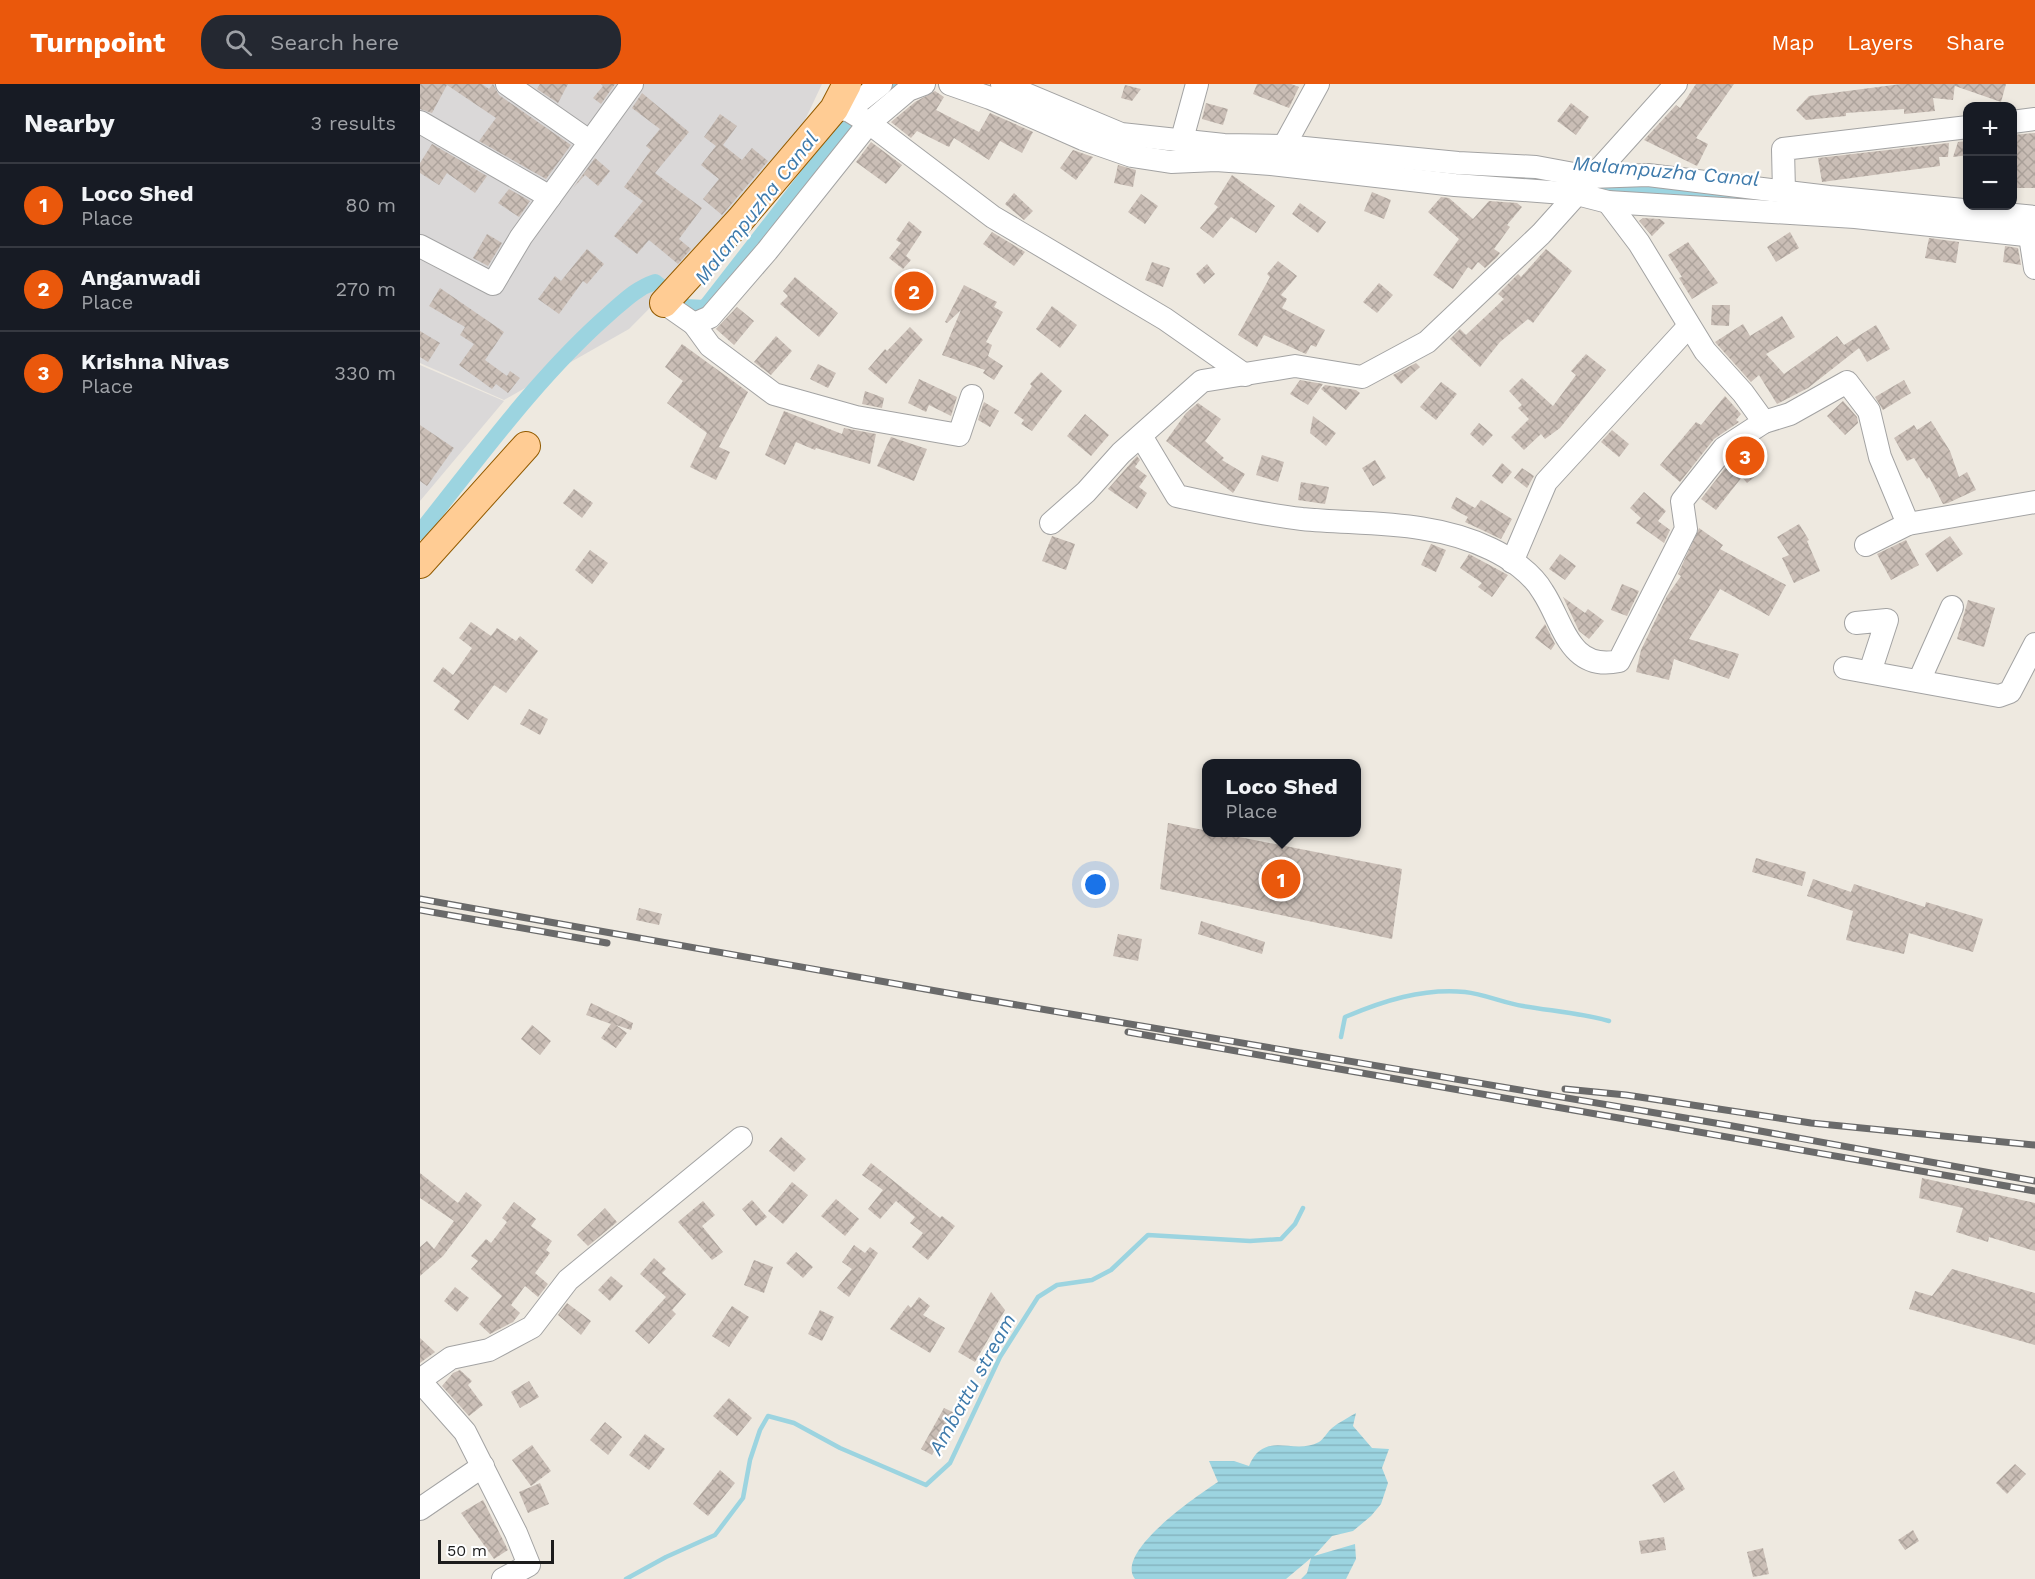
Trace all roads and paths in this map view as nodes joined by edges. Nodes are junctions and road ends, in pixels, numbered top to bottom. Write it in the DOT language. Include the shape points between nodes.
graph roads {
  1 [pos="507,84"];
  2 [pos="632,84"];
  3 [pos="881,84"];
  4 [pos="924,84"];
  5 [pos="950,84"];
  6 [pos="1002,84"];
  7 [pos="1197,84"];
  8 [pos="1318,84"];
  9 [pos="1677,84"];
  10 [pos="843,101"];
  11 [pos="2035,119"];
  12 [pos="2017,121"];
  13 [pos="420,122"];
  14 [pos="868,123"];
  15 [pos="1963,128"];
  16 [pos="1182,140"];
  17 [pos="589,141"];
  18 [pos="1283,156"];
  19 [pos="1584,185"];
  20 [pos="1784,192"];
  21 [pos="550,198"];
  22 [pos="1608,202"];
  23 [pos="2033,229"];
  24 [pos="420,246"];
  25 [pos="2035,268"];
  26 [pos="671,296"];
  27 [pos="694,324"];
  28 [pos="1689,326"];
  29 [pos="1245,375"];
  30 [pos="972,396"];
  31 [pos="1764,422"];
  32 [pos="1141,436"];
  33 [pos="526,446"];
  34 [pos="2035,502"];
  35 [pos="1051,523"];
  36 [pos="1908,524"];
  37 [pos="1866,545"];
  38 [pos="1512,562"];
  39 [pos="420,573"];
  40 [pos="1952,607"];
  41 [pos="1856,623"];
  42 [pos="2035,644"];
  43 [pos="1845,668"];
  44 [pos="1870,672"];
  45 [pos="1918,681"];
  46 [pos="741,1138"];
  47 [pos="420,1380"];
  48 [pos="483,1466"];
  49 [pos="420,1509"];
  50 [pos="503,1579"];
  1 -- 17 [label="street"];
  2 -- 17 [label="street"];
  3 -- 10 [label="street"];
  4 -- 14 [label="street" via="908,90"];
  5 -- 18 [label="street" via="1131,156 1171,162"];
  6 -- 16 [label="street" via="1121,134"];
  7 -- 16 [label="street"];
  8 -- 18 [label="street"];
  9 -- 19 [label="street"];
  10 -- 14 [label="street"];
  10 -- 26 [label="main road"];
  11 -- 12 [label="street"];
  13 -- 21 [label="street"];
  14 -- 27 [label="street" via="717,310"];
  14 -- 29 [label="street" via="993,217 1165,319"];
  15 -- 20 [label="street" via="1783,149"];
  16 -- 18 [label="street"];
  17 -- 21 [label="street"];
  18 -- 19 [label="street" via="1536,167"];
  19 -- 20 [label="street" via="1648,175"];
  19 -- 22 [label="street"];
  19 -- 29 [label="street" via="1541,234 1427,342 1362,377 1294,366"];
  20 -- 23 [label="street"];
  21 -- 24 [label="street" via="493,284"];
  22 -- 23 [label="street"];
  22 -- 28 [label="street" via="1639,243"];
  23 -- 25 [label="street"];
  26 -- 27 [label="street"];
  27 -- 30 [label="street" via="710,346 774,394 856,417 959,435"];
  28 -- 31 [label="street"];
  28 -- 38 [label="street" via="1546,482"];
  29 -- 32 [label="street" via="1202,381"];
  31 -- 36 [label="street" via="1790,414 1847,382 1869,411 1880,457"];
  31 -- 38 [label="street" via="1724,448 1682,501 1686,530 1619,661 1605,664 1579,653 1566,640 1543,591"];
  32 -- 35 [label="street"];
  32 -- 38 [label="street" via="1177,495 1267,514 1443,532 1491,549"];
  33 -- 39 [label="main road"];
  34 -- 36 [label="street"];
  36 -- 37 [label="street"];
  40 -- 45 [label="street"];
  41 -- 44 [label="street" via="1887,620"];
  42 -- 45 [label="street" via="2010,692 2000,696"];
  43 -- 44 [label="street"];
  44 -- 45 [label="street"];
  46 -- 47 [label="street" via="568,1280 532,1328 489,1350 451,1358"];
  47 -- 48 [label="street" via="465,1432"];
  48 -- 49 [label="street"];
  48 -- 50 [label="street" via="529,1565"];
}
